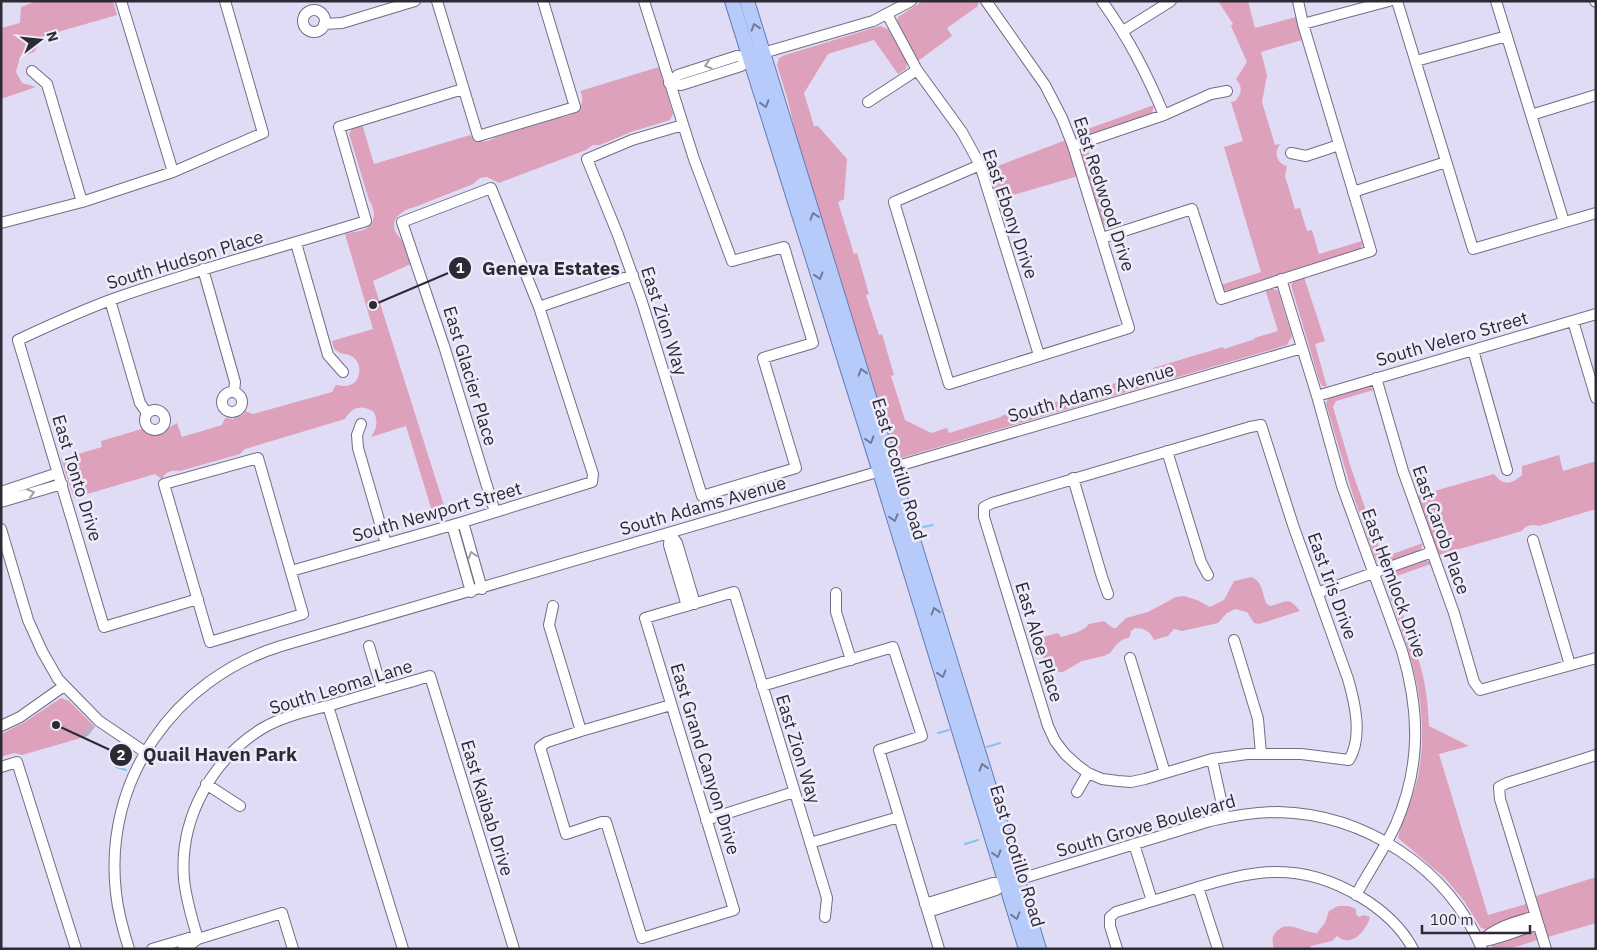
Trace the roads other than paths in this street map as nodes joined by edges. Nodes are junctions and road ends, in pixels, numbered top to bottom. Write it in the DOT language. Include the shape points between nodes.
graph roads {
  1 [pos="121,1"];
  2 [pos="225,1"];
  3 [pos="415,1"];
  4 [pos="437,1"];
  5 [pos="543,1"];
  6 [pos="644,1"];
  7 [pos="732,1"];
  8 [pos="747,1"];
  9 [pos="911,1"];
  10 [pos="986,1"];
  11 [pos="1102,1"];
  12 [pos="1171,1"];
  13 [pos="1298,1"];
  14 [pos="1389,1"];
  15 [pos="1397,1"];
  16 [pos="1496,1"];
  17 [pos="886,14"];
  18 [pos="324,24"];
  19 [pos="1303,24"];
  20 [pos="1123,31"];
  21 [pos="1507,36"];
  22 [pos="757,55"];
  23 [pos="1416,61"];
  24 [pos="917,70"];
  25 [pos="32,71"];
  26 [pos="669,83"];
  27 [pos="463,89"];
  28 [pos="1227,91"];
  29 [pos="1596,95"];
  30 [pos="868,102"];
  31 [pos="1164,114"];
  32 [pos="1532,115"];
  33 [pos="683,125"];
  34 [pos="1339,145"];
  35 [pos="1074,146"];
  36 [pos="1291,153"];
  37 [pos="1446,162"];
  38 [pos="980,165"];
  39 [pos="173,172"];
  40 [pos="1353,192"];
  41 [pos="82,202"];
  42 [pos="1596,213"];
  43 [pos="1564,222"];
  44 [pos="1,223"];
  45 [pos="1102,238"];
  46 [pos="296,243"];
  47 [pos="203,269"];
  48 [pos="633,275"];
  49 [pos="1281,279"];
  50 [pos="110,300"];
  51 [pos="540,307"];
  52 [pos="1596,314"];
  53 [pos="1573,320"];
  54 [pos="18,340"];
  55 [pos="1302,348"];
  56 [pos="1473,350"];
  57 [pos="1039,355"];
  58 [pos="343,372"];
  59 [pos="1376,378"];
  60 [pos="234,392"];
  61 [pos="1317,396"];
  62 [pos="1596,398"];
  63 [pos="147,413"];
  64 [pos="361,424"];
  65 [pos="1167,451"];
  66 [pos="886,470"];
  67 [pos="1507,470"];
  68 [pos="60,478"];
  69 [pos="1073,478"];
  70 [pos="1,492"];
  71 [pos="1,502"];
  72 [pos="495,512"];
  73 [pos="462,522"];
  74 [pos="452,525"];
  75 [pos="1,528"];
  76 [pos="670,532"];
  77 [pos="1533,540"];
  78 [pos="386,544"];
  79 [pos="1432,552"];
  80 [pos="291,571"];
  81 [pos="1373,573"];
  82 [pos="1208,575"];
  83 [pos="482,589"];
  84 [pos="471,592"];
  85 [pos="836,593"];
  86 [pos="1317,593"];
  87 [pos="1108,594"];
  88 [pos="198,600"];
  89 [pos="691,605"];
  90 [pos="553,606"];
  91 [pos="1234,640"];
  92 [pos="369,646"];
  93 [pos="1130,658"];
  94 [pos="1596,658"];
  95 [pos="851,660"];
  96 [pos="1570,665"];
  97 [pos="430,676"];
  98 [pos="64,686"];
  99 [pos="762,686"];
  100 [pos="382,690"];
  101 [pos="671,705"];
  102 [pos="328,706"];
  103 [pos="1,726"];
  104 [pos="581,731"];
  105 [pos="145,752"];
  106 [pos="1261,754"];
  107 [pos="1596,755"];
  108 [pos="1212,759"];
  109 [pos="1,767"];
  110 [pos="1088,773"];
  111 [pos="1165,773"];
  112 [pos="206,784"];
  113 [pos="794,792"];
  114 [pos="1078,792"];
  115 [pos="240,806"];
  116 [pos="899,817"];
  117 [pos="1225,818"];
  118 [pos="706,820"];
  119 [pos="1386,842"];
  120 [pos="810,843"];
  121 [pos="1134,844"];
  122 [pos="1012,882"];
  123 [pos="1198,887"];
  124 [pos="1356,895"];
  125 [pos="1152,901"];
  126 [pos="926,908"];
  127 [pos="825,917"];
  128 [pos="1537,920"];
  129 [pos="198,939"];
  130 [pos="1481,945"];
  131 [pos="163,947"];
  132 [pos="76,949"];
  133 [pos="129,949"];
  134 [pos="152,949"];
  135 [pos="183,949"];
  136 [pos="293,949"];
  137 [pos="403,949"];
  138 [pos="514,949"];
  139 [pos="939,949"];
  140 [pos="1026,949"];
  141 [pos="1038,949"];
  142 [pos="1117,949"];
  143 [pos="1218,949"];
  144 [pos="1413,949"];
  145 [pos="1546,949"];
  1 -- 39 [label="street"];
  2 -- 39 [label="street" via="263,133"];
  3 -- 18 [label="street" via="342,23"];
  4 -- 27 [label="street"];
  5 -- 27 [label="street" via="575,107 478,136"];
  6 -- 26 [label="street"];
  7 -- 22 [label="main road, East Ocotillo Road"];
  22 -- 8 [label="main road, East Ocotillo Road, one-way"];
  9 -- 17 [label="street"];
  10 -- 35 [label="street, East Redwood Drive" via="1045,85"];
  11 -- 20 [label="street"];
  12 -- 20 [label="street"];
  13 -- 19 [label="street"];
  14 -- 19 [label="street"];
  15 -- 23 [label="street"];
  16 -- 21 [label="street"];
  17 -- 22 [label="street"];
  17 -- 24 [label="street, East Ebony Drive"];
  19 -- 34 [label="street"];
  20 -- 31 [label="street"];
  21 -- 23 [label="street"];
  21 -- 32 [label="street"];
  22 -- 26 [label="street" via="724,72 681,85"];
  22 -- 66 [label="main road, East Ocotillo Road"];
  23 -- 37 [label="street"];
  24 -- 30 [label="street"];
  24 -- 38 [label="street, East Ebony Drive" via="962,132"];
  25 -- 41 [label="street" via="46,84"];
  26 -- 33 [label="street"];
  27 -- 46 [label="street, South Hudson Place" via="339,127 366,221"];
  28 -- 31 [label="street" via="1211,94"];
  29 -- 32 [label="street"];
  31 -- 35 [label="street"];
  32 -- 43 [label="street"];
  33 -- 48 [label="street, East Zion Way" via="632,140 587,160"];
  33 -- 48 [label="street, East Zion Way" via="732,261 784,246 813,343 763,358 796,468 702,496"];
  34 -- 36 [label="street" via="1306,156"];
  34 -- 40 [label="street"];
  35 -- 45 [label="street, East Redwood Drive"];
  37 -- 40 [label="street"];
  37 -- 43 [label="street" via="1473,249"];
  38 -- 57 [label="street, East Ebony Drive"];
  38 -- 57 [label="street" via="894,202 949,384"];
  39 -- 41 [label="street"];
  40 -- 49 [label="street" via="1371,251"];
  41 -- 44 [label="street"];
  42 -- 43 [label="street"];
  45 -- 49 [label="street" via="1192,209 1221,298"];
  45 -- 57 [label="street, East Redwood Drive" via="1129,328"];
  46 -- 47 [label="street, South Hudson Place"];
  46 -- 58 [label="street" via="328,355"];
  47 -- 50 [label="street, South Hudson Place"];
  47 -- 60 [label="street" via="235,382"];
  48 -- 51 [label="street"];
  49 -- 55 [label="street, East Hemlock Drive"];
  50 -- 54 [label="street, South Hudson Place"];
  50 -- 63 [label="street" via="140,403"];
  51 -- 72 [label="street, South Newport Street" via="593,474 592,482"];
  51 -- 72 [label="street, East Glacier Place" via="492,188 402,222"];
  52 -- 53 [label="street, South Velero Street"];
  53 -- 56 [label="street, South Velero Street"];
  53 -- 62 [label="street"];
  54 -- 68 [label="street, East Tonto Drive"];
  55 -- 61 [label="street, East Hemlock Drive"];
  55 -- 66 [label="street, South Adams Avenue"];
  56 -- 59 [label="street, South Velero Street"];
  56 -- 67 [label="street"];
  59 -- 61 [label="street, South Velero Street"];
  59 -- 79 [label="street, East Carob Place" via="1403,471"];
  61 -- 81 [label="street, East Hemlock Drive" via="1342,486"];
  64 -- 78 [label="street" via="356,435 358,448"];
  65 -- 69 [label="street"];
  65 -- 82 [label="street" via="1201,562"];
  65 -- 86 [label="street, East Iris Drive" via="1261,425"];
  66 -- 76 [label="street, South Adams Avenue"];
  66 -- 122 [label="main road, East Ocotillo Road"];
  68 -- 70 [label="street"];
  71 -- 68 [label="street, one-way"];
  68 -- 88 [label="street, East Tonto Drive" via="104,626"];
  69 -- 87 [label="street"];
  69 -- 110 [label="street, East Aloe Place" via="992,503 984,507 984,517 1048,726 1064,754"];
  72 -- 73 [label="street, South Newport Street"];
  73 -- 74 [label="street, South Newport Street"];
  83 -- 73 [label="street, one-way"];
  74 -- 78 [label="street, South Newport Street"];
  74 -- 84 [label="street"];
  75 -- 98 [label="street" via="32,628"];
  76 -- 83 [label="street, South Adams Avenue"];
  76 -- 89 [label="street" via="677,543"];
  77 -- 96 [label="street"];
  78 -- 80 [label="street, South Newport Street"];
  79 -- 81 [label="street"];
  79 -- 96 [label="street, East Carob Place" via="1474,682 1480,690"];
  80 -- 88 [label="street" via="303,614 210,642"];
  80 -- 88 [label="street" via="258,458 164,484"];
  81 -- 86 [label="street"];
  81 -- 119 [label="street, East Hemlock Drive" via="1408,672 1416,721 1411,774 1402,807"];
  83 -- 84 [label="street, South Adams Avenue"];
  84 -- 105 [label="street, South Adams Avenue" via="269,650 241,662 188,698"];
  85 -- 95 [label="street" via="836,612"];
  86 -- 106 [label="street, East Iris Drive" via="1354,700 1354,752 1349,760 1301,754"];
  89 -- 99 [label="street, East Zion Way" via="734,592"];
  89 -- 101 [label="street, East Grand Canyon Drive" via="645,618"];
  90 -- 104 [label="street" via="550,625"];
  91 -- 106 [label="street" via="1258,719"];
  92 -- 100 [label="street"];
  93 -- 111 [label="street"];
  94 -- 96 [label="street"];
  95 -- 99 [label="street"];
  95 -- 116 [label="street" via="892,647 922,736 879,750"];
  97 -- 100 [label="street, South Leoma Lane"];
  97 -- 138 [label="street, East Kaibab Drive"];
  98 -- 103 [label="street" via="20,717"];
  98 -- 105 [label="street" via="99,721"];
  99 -- 113 [label="street, East Zion Way"];
  100 -- 102 [label="street, South Leoma Lane"];
  101 -- 104 [label="street"];
  101 -- 118 [label="street, East Grand Canyon Drive"];
  102 -- 112 [label="street, South Leoma Lane" via="293,715 263,728 232,752"];
  102 -- 137 [label="street"];
  104 -- 118 [label="street, East Grand Canyon Drive" via="540,747 566,834 606,822 642,938 734,910"];
  105 -- 133 [label="street, South Adams Avenue" via="126,797 115,848 117,901"];
  106 -- 108 [label="street"];
  107 -- 128 [label="street" via="1499,787"];
  108 -- 111 [label="street"];
  108 -- 117 [label="street"];
  109 -- 132 [label="street" via="17,762"];
  110 -- 111 [label="street" via="1102,779 1131,782"];
  110 -- 114 [label="street"];
  112 -- 115 [label="street"];
  112 -- 129 [label="street, South Leoma Lane" via="195,807 184,848 187,900"];
  113 -- 118 [label="street"];
  113 -- 120 [label="street, East Zion Way"];
  116 -- 120 [label="street"];
  116 -- 126 [label="street"];
  117 -- 119 [label="street, South Grove Boulevard" via="1278,812 1308,815 1343,823"];
  117 -- 121 [label="street, South Grove Boulevard"];
  119 -- 124 [label="street, East Hemlock Drive"];
  119 -- 130 [label="street, South Grove Boulevard" via="1421,866 1445,889"];
  120 -- 127 [label="street, East Zion Way" via="826,898"];
  121 -- 122 [label="street, South Grove Boulevard"];
  121 -- 125 [label="street"];
  122 -- 126 [label="street, South Grove Boulevard" via="996,890"];
  122 -- 140 [label="main road, East Ocotillo Road, one-way"];
  122 -- 141 [label="main road, East Ocotillo Road"];
  123 -- 124 [label="street" via="1243,874 1279,872 1327,881"];
  123 -- 125 [label="street"];
  123 -- 143 [label="street"];
  124 -- 144 [label="street" via="1386,915 1407,937"];
  125 -- 142 [label="street" via="1116,912 1110,917"];
  126 -- 139 [label="street"];
  128 -- 130 [label="street" via="1495,930"];
  128 -- 145 [label="street"];
  129 -- 131 [label="street" via="188,938"];
  129 -- 135 [label="street"];
  129 -- 136 [label="street" via="282,913"];
  131 -- 134 [label="street"];
}
